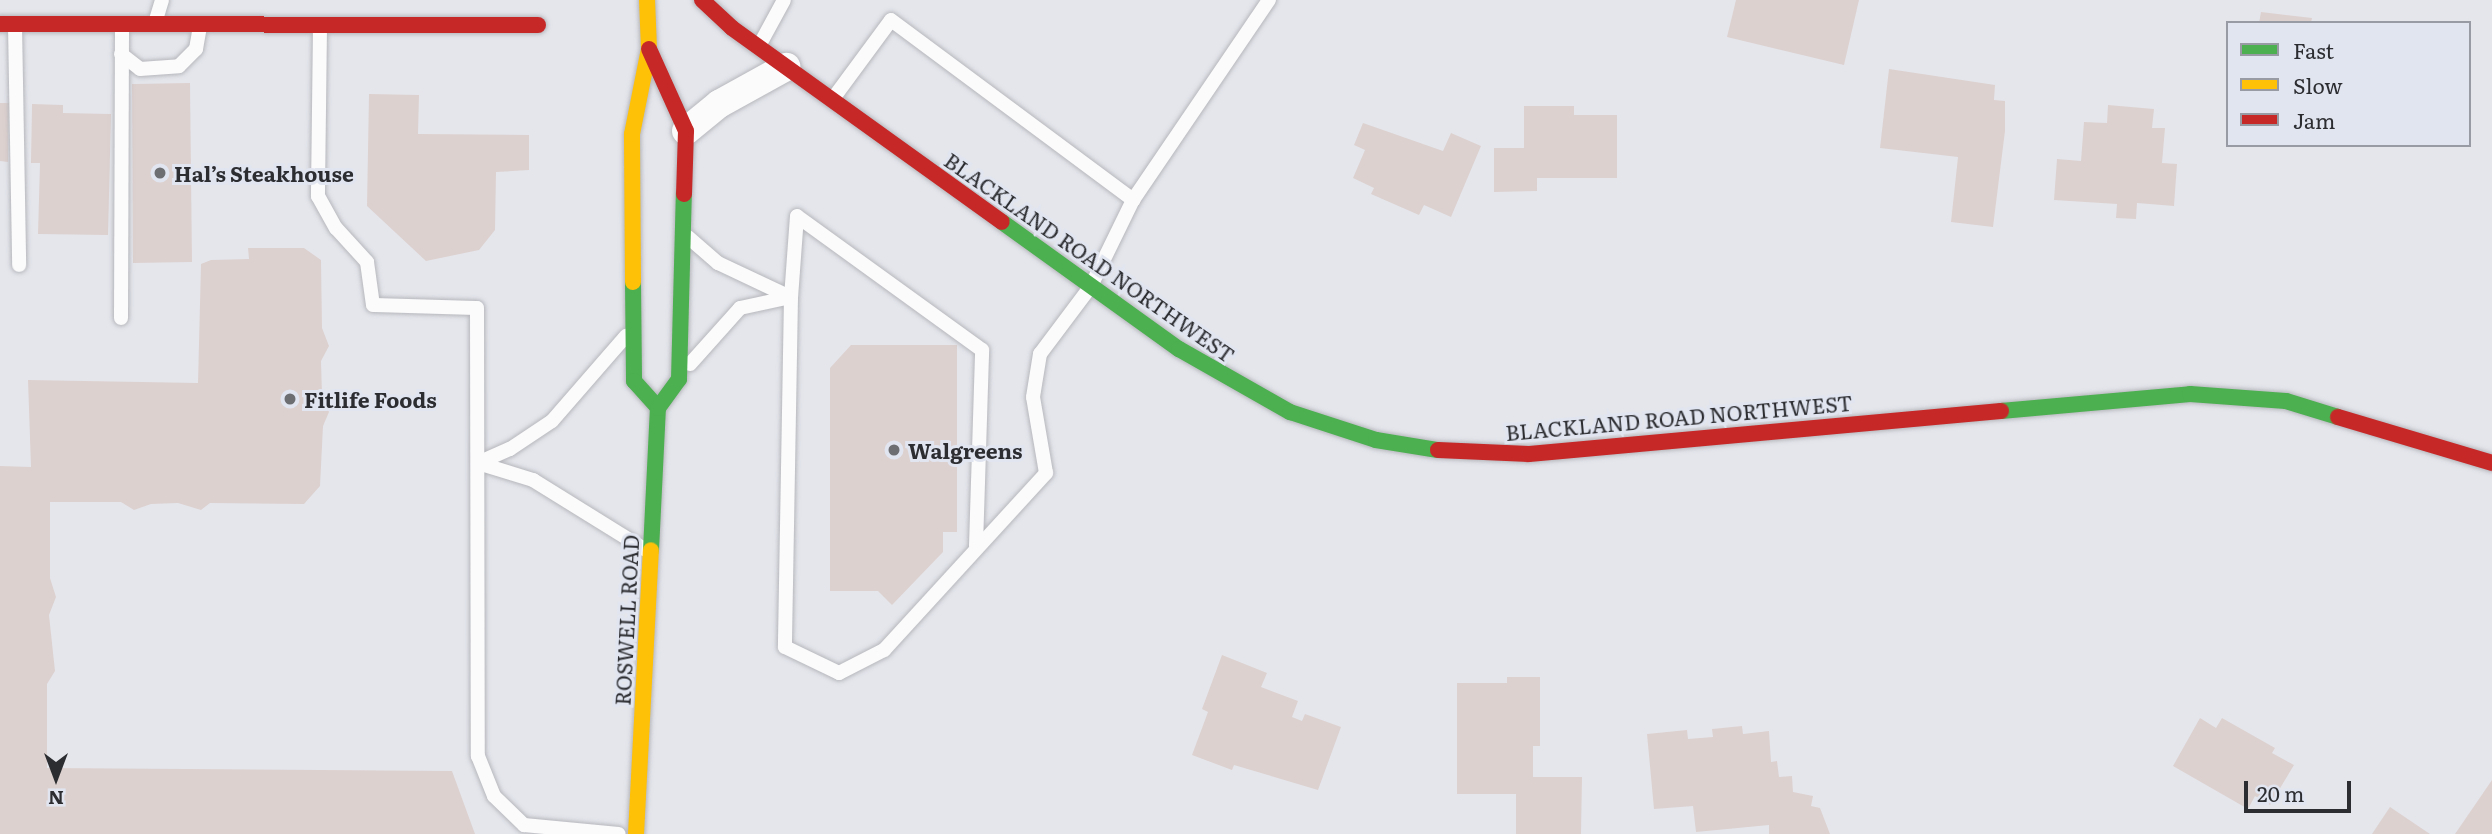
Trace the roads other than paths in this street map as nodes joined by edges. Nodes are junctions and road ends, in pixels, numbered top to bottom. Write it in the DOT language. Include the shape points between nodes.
graph roads {
  1 [pos="162,0"];
  2 [pos="647,0"];
  3 [pos="702,0"];
  4 [pos="784,0"];
  5 [pos="1269,0"];
  6 [pos="537,19"];
  7 [pos="6,21"];
  8 [pos="122,24"];
  9 [pos="155,24"];
  10 [pos="200,24"];
  11 [pos="320,25"];
  12 [pos="758,47"];
  13 [pos="649,48"];
  14 [pos="121,54"];
  15 [pos="786,67"];
  16 [pos="832,100"];
  17 [pos="686,131"];
  18 [pos="1133,200"];
  19 [pos="683,233"];
  20 [pos="19,265"];
  21 [pos="1091,286"];
  22 [pos="792,297"];
  23 [pos="121,318"];
  24 [pos="634,328"];
  25 [pos="679,379"];
  26 [pos="658,408"];
  27 [pos="478,463"];
  28 [pos="2492,463"];
  29 [pos="976,546"];
  30 [pos="650,552"];
  31 [pos="619,834"];
  32 [pos="636,834"];
  1 -- 9 [label="lane"];
  2 -- 13 [label="street"];
  3 -- 12 [label="street, BLACKLAND ROAD NORTHWEST"];
  4 -- 12 [label="lane"];
  5 -- 18 [label="lane"];
  6 -- 11 [label="street"];
  7 -- 8 [label="street"];
  7 -- 20 [label="lane"];
  8 -- 9 [label="street"];
  8 -- 14 [label="lane"];
  9 -- 10 [label="street"];
  10 -- 11 [label="street" via="223,18"];
  10 -- 14 [label="lane" via="196,48 179,66 140,69"];
  11 -- 27 [label="lane" via="317,196 336,228 367,262 373,305 477,309"];
  12 -- 15 [label="street, BLACKLAND ROAD NORTHWEST"];
  13 -- 17 [label="street"];
  13 -- 24 [label="street" via="632,134"];
  14 -- 23 [label="lane"];
  15 -- 16 [label="street, BLACKLAND ROAD NORTHWEST"];
  15 -- 17 [label="street" via="719,104"];
  16 -- 18 [label="lane" via="891,20"];
  16 -- 21 [label="street, BLACKLAND ROAD NORTHWEST"];
  17 -- 19 [label="street"];
  18 -- 21 [label="lane"];
  19 -- 22 [label="lane" via="718,263"];
  19 -- 25 [label="street"];
  21 -- 28 [label="street, BLACKLAND ROAD NORTHWEST" via="1179,349 1290,412 1376,440 1447,452 1529,454 2190,394 2286,401"];
  21 -- 29 [label="lane" via="1040,354 1033,397 1046,473"];
  22 -- 25 [label="lane" via="740,309 703,345"];
  22 -- 29 [label="lane" via="797,216 982,349"];
  22 -- 29 [label="lane" via="785,647 839,673 884,650"];
  24 -- 26 [label="street" via="634,381"];
  24 -- 27 [label="lane" via="552,421 510,449"];
  25 -- 26 [label="street"];
  26 -- 30 [label="street, ROSWELL ROAD"];
  27 -- 30 [label="lane" via="533,480"];
  27 -- 31 [label="lane" via="478,756 494,796 524,825"];
  30 -- 32 [label="street, ROSWELL ROAD"];
}
